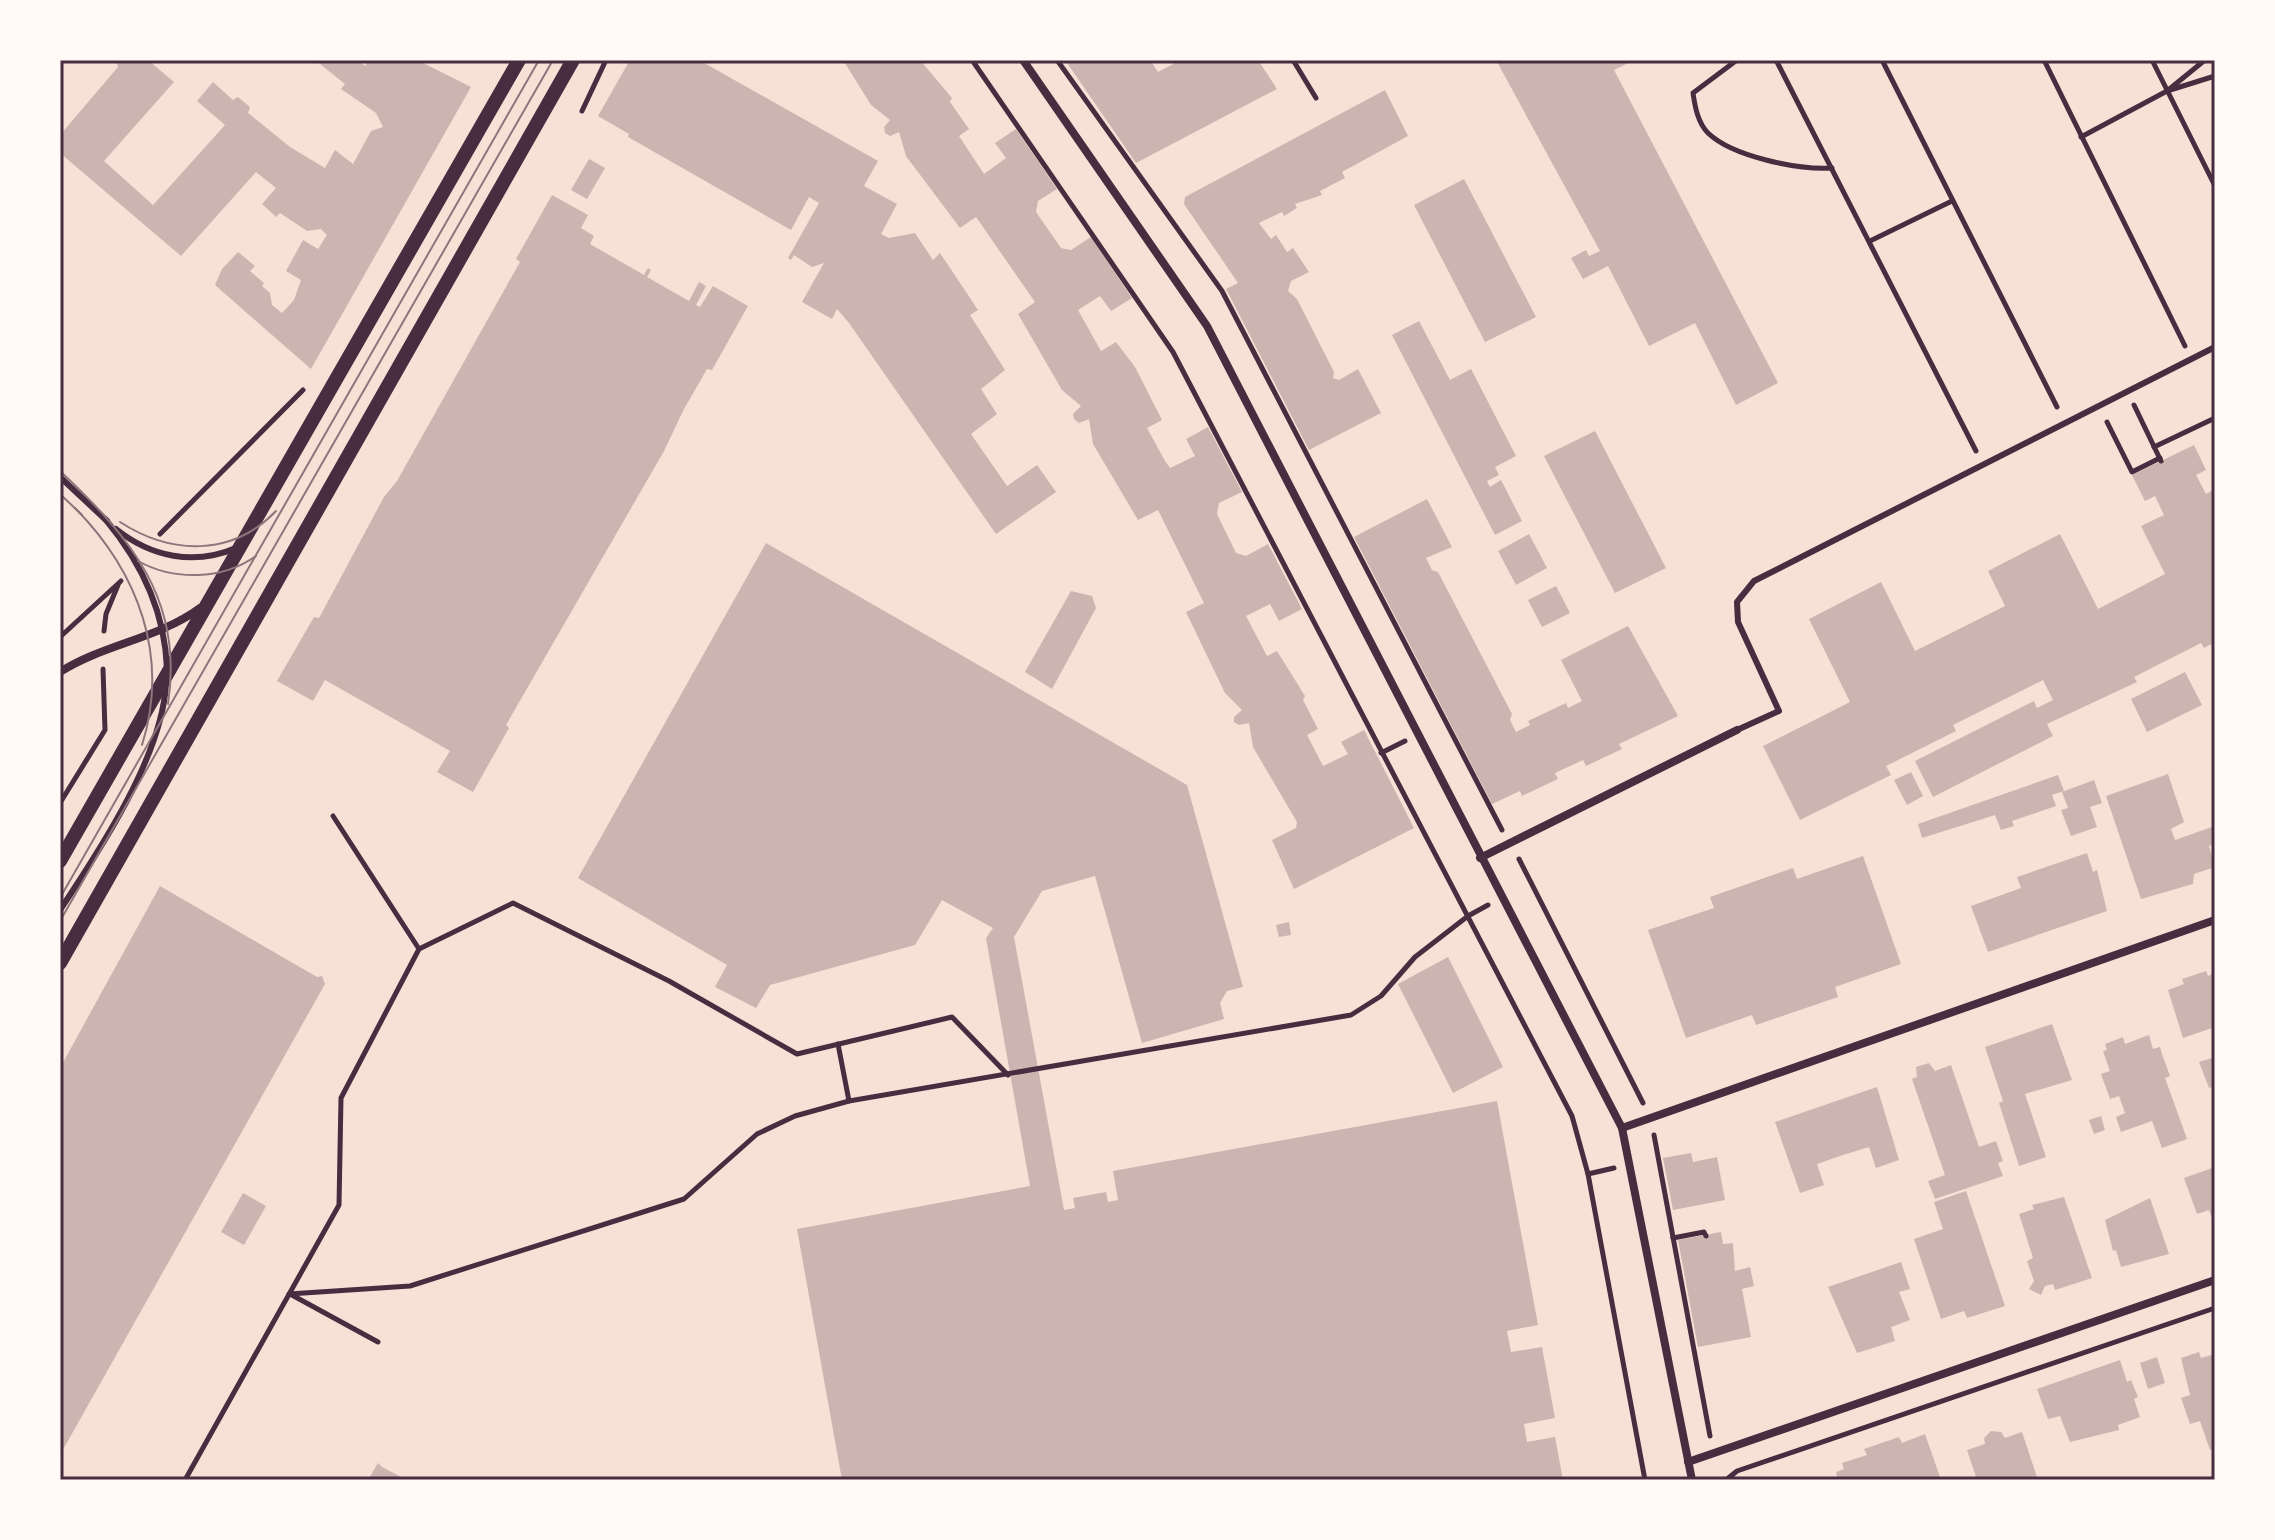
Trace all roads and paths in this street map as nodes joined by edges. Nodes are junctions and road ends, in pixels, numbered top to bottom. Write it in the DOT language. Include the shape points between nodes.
graph roads {
  1 [pos="519,60"];
  2 [pos="573,60"];
  3 [pos="606,60"];
  4 [pos="972,60"];
  5 [pos="1023,60"];
  6 [pos="1057,60"];
  7 [pos="1293,60"];
  8 [pos="1737,60"];
  9 [pos="1776,60"];
  10 [pos="1882,60"];
  11 [pos="2044,60"];
  12 [pos="2152,60"];
  13 [pos="2205,60"];
  14 [pos="2215,76"];
  15 [pos="2167,91"];
  16 [pos="1316,98"];
  17 [pos="582,111"];
  18 [pos="2081,137"];
  19 [pos="1832,168"];
  20 [pos="2215,186"];
  21 [pos="1952,201"];
  22 [pos="1870,241"];
  23 [pos="2215,347"];
  24 [pos="2192,359"];
  25 [pos="307,386"];
  26 [pos="2099,405"];
  27 [pos="2139,415"];
  28 [pos="2215,418"];
  29 [pos="2065,422"];
  30 [pos="2154,447"];
  31 [pos="1982,464"];
  32 [pos="60,477"];
  33 [pos="106,520"];
  34 [pos="160,534"];
  35 [pos="243,544"];
  36 [pos="214,593"];
  37 [pos="162,630"];
  38 [pos="60,637"];
  39 [pos="103,651"];
  40 [pos="60,672"];
  41 [pos="167,675"];
  42 [pos="1737,730"];
  43 [pos="60,803"];
  44 [pos="333,816"];
  45 [pos="1510,843"];
  46 [pos="1480,858"];
  47 [pos="60,861"];
  48 [pos="60,910"];
  49 [pos="1468,916"];
  50 [pos="2215,920"];
  51 [pos="76,936"];
  52 [pos="419,949"];
  53 [pos="60,953"];
  54 [pos="60,963"];
  55 [pos="838,1044"];
  56 [pos="1008,1075"];
  57 [pos="849,1101"];
  58 [pos="1648,1118"];
  59 [pos="1622,1128"];
  60 [pos="1706,1236"];
  61 [pos="1673,1238"];
  62 [pos="2215,1280"];
  63 [pos="289,1294"];
  64 [pos="2215,1308"];
  65 [pos="378,1342"];
  66 [pos="1713,1454"];
  67 [pos="1688,1462"];
  68 [pos="185,1480"];
  69 [pos="1645,1480"];
  70 [pos="1692,1480"];
  71 [pos="1719,1480"];
  72 [pos="1726,1480"];
  1 -- 35 [label="street"];
  2 -- 51 [label="street"];
  3 -- 17 [label="path"];
  4 -- 49 [label="path" via="1173,352"];
  5 -- 46 [label="street" via="1207,326"];
  6 -- 45 [label="path" via="1222,291"];
  7 -- 16 [label="path"];
  8 -- 19 [label="path" via="1693,93 1706,131 1728,148 1810,170"];
  9 -- 19 [label="path"];
  10 -- 21 [label="path"];
  11 -- 18 [label="path"];
  12 -- 15 [label="path"];
  13 -- 15 [label="path"];
  14 -- 15 [label="path"];
  15 -- 18 [label="path"];
  15 -- 20 [label="path"];
  18 -- 24 [label="path"];
  19 -- 22 [label="path"];
  21 -- 22 [label="path"];
  21 -- 29 [label="path"];
  22 -- 31 [label="path"];
  23 -- 24 [label="lane"];
  24 -- 26 [label="lane"];
  25 -- 34 [label="path"];
  26 -- 29 [label="lane"];
  26 -- 30 [label="path" via="2132,472 2161,460"];
  27 -- 30 [label="path"];
  28 -- 30 [label="path"];
  29 -- 31 [label="lane"];
  31 -- 42 [label="lane" via="1754,581 1737,602 1738,622 1779,711"];
  32 -- 33 [label="lane"];
  33 -- 35 [label="lane" via="139,545 173,556 204,557"];
  33 -- 37 [label="lane" via="141,572"];
  35 -- 36 [label="street"];
  36 -- 37 [label="street" via="185,620"];
  36 -- 41 [label="street"];
  37 -- 39 [label="street"];
  37 -- 41 [label="lane"];
  38 -- 39 [label="path" via="120,583 106,614"];
  39 -- 40 [label="street"];
  39 -- 43 [label="path" via="105,730"];
  41 -- 47 [label="street"];
  41 -- 48 [label="lane" via="162,718 145,765"];
  42 -- 45 [label="street"];
  44 -- 52 [label="path"];
  45 -- 46 [label="street"];
  45 -- 58 [label="path" via="1640,1092"];
  46 -- 59 [label="street"];
  49 -- 56 [label="path" via="1415,957 1381,996 1351,1015"];
  49 -- 69 [label="path" via="1572,1116 1588,1174"];
  50 -- 58 [label="street"];
  51 -- 53 [label="lane"];
  51 -- 54 [label="street"];
  52 -- 55 [label="path" via="513,903 669,981 797,1054"];
  52 -- 63 [label="path" via="341,1098 339,1205"];
  55 -- 56 [label="path" via="952,1017"];
  55 -- 57 [label="path"];
  56 -- 57 [label="path"];
  57 -- 63 [label="path" via="795,1116 757,1134 684,1199 410,1286"];
  58 -- 59 [label="street"];
  58 -- 61 [label="path"];
  59 -- 67 [label="street"];
  60 -- 61 [label="path" via="1704,1232"];
  61 -- 66 [label="path"];
  62 -- 66 [label="street"];
  63 -- 65 [label="path"];
  63 -- 68 [label="path"];
  64 -- 72 [label="path" via="1737,1471"];
  66 -- 67 [label="street"];
  66 -- 71 [label="path"];
  67 -- 70 [label="street"];
}
